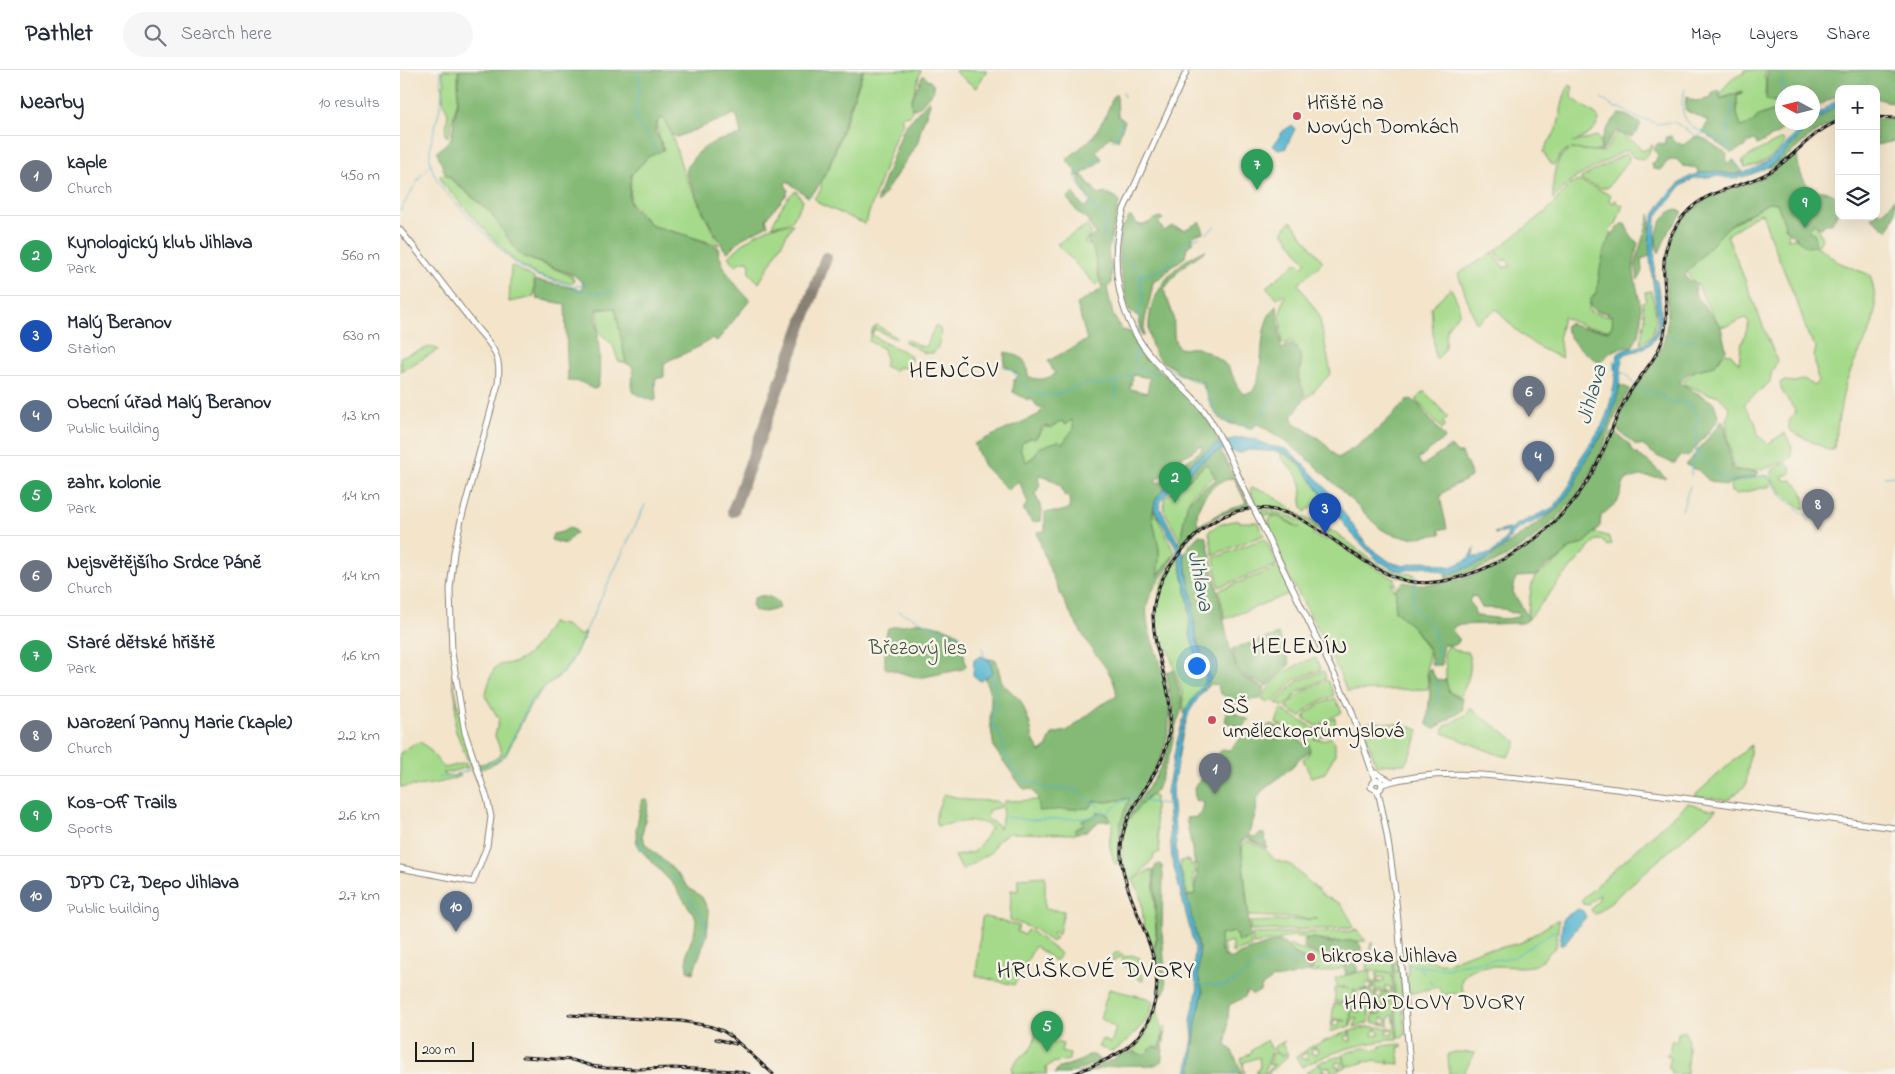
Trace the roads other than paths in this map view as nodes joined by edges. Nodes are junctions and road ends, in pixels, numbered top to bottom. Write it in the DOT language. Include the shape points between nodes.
graph roads {
  1 [pos="1187,70"];
  2 [pos="400,230"];
  3 [pos="1373,773"];
  4 [pos="1375,780"];
  5 [pos="1390,781"];
  6 [pos="1382,784"];
  7 [pos="1378,791"];
  8 [pos="1895,828"];
  9 [pos="400,868"];
  10 [pos="1411,1074"];
  1 -- 3 [label="main road, bridge" via="1119,224 1116,270 1122,301 1132,328 1147,351 1194,398 1226,451 1351,709"];
  2 -- 9 [label="main road" via="492,346 499,367 498,384 458,534 450,589 452,653 465,733 490,812 489,837 473,882"];
  3 -- 4 [label="main road"];
  3 -- 5 [label="main road"];
  4 -- 6 [label="main road"];
  4 -- 7 [label="main road" via="1371,786"];
  5 -- 6 [label="main road"];
  5 -- 8 [label="main road" via="1449,774 1544,781"];
  6 -- 7 [label="main road"];
  7 -- 10 [label="main road" via="1389,842"];
}
